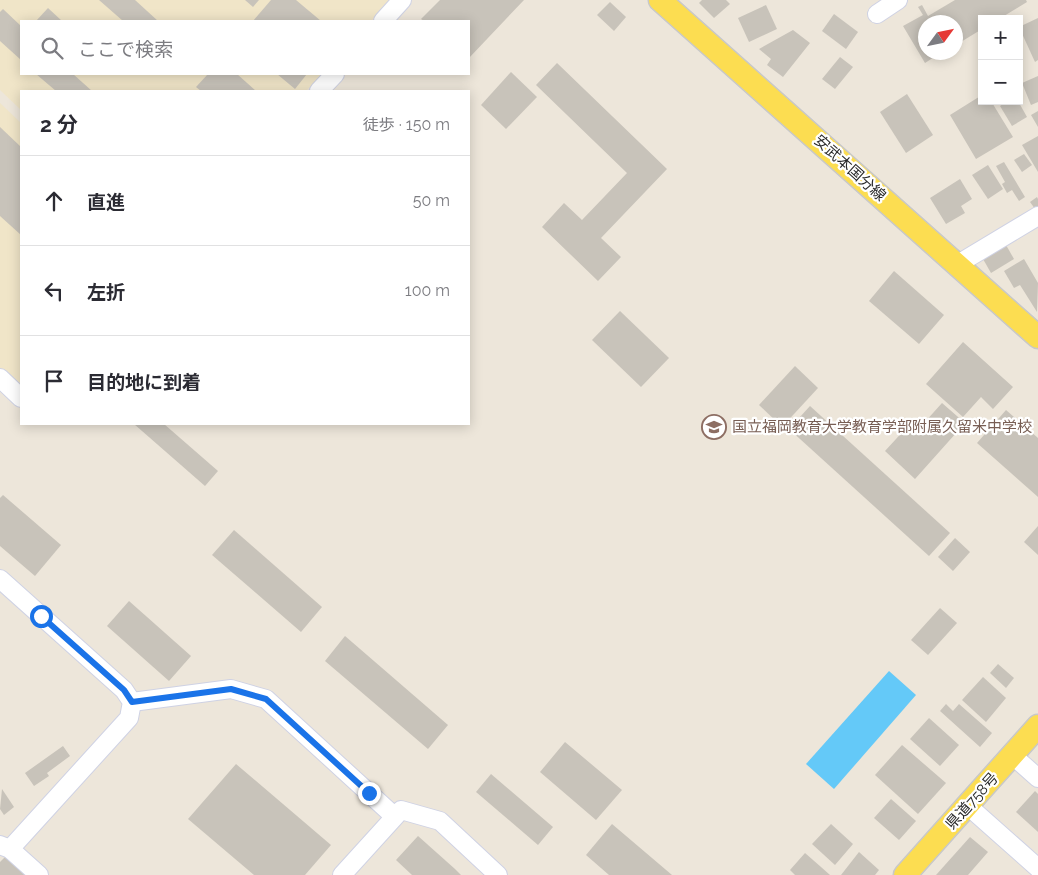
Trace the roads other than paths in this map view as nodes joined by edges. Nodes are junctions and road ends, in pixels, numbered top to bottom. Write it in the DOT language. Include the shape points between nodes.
graph roads {
  1 [pos="402,0"];
  2 [pos="898,0"];
  3 [pos="666,1"];
  4 [pos="877,14"];
  5 [pos="384,20"];
  6 [pos="334,75"];
  7 [pos="320,90"];
  8 [pos="1038,216"];
  9 [pos="958,264"];
  10 [pos="1038,338"];
  11 [pos="0,378"];
  12 [pos="20,397"];
  13 [pos="0,579"];
  14 [pos="132,702"];
  15 [pos="1038,726"];
  16 [pos="1012,755"];
  17 [pos="1038,778"];
  18 [pos="968,805"];
  19 [pos="394,816"];
  20 [pos="5,847"];
  21 [pos="1038,868"];
  22 [pos="39,875"];
  23 [pos="342,875"];
  24 [pos="498,875"];
  25 [pos="906,875"];
  1 -- 5 [label="street"];
  2 -- 4 [label="street"];
  3 -- 9 [label="main road, 安武本国分線"];
  6 -- 7 [label="street"];
  8 -- 9 [label="street"];
  9 -- 10 [label="main road, 安武本国分線"];
  11 -- 12 [label="street"];
  13 -- 14 [label="street" via="124,690"];
  14 -- 19 [label="street" via="231,689 266,699"];
  14 -- 20 [label="street" via="129,718"];
  15 -- 16 [label="main road, 県道758号"];
  16 -- 17 [label="street"];
  16 -- 18 [label="main road, 県道758号"];
  18 -- 21 [label="street"];
  18 -- 25 [label="main road, 県道758号"];
  19 -- 23 [label="street"];
  19 -- 24 [label="street" via="401,810 440,821"];
  20 -- 22 [label="street"];
}
